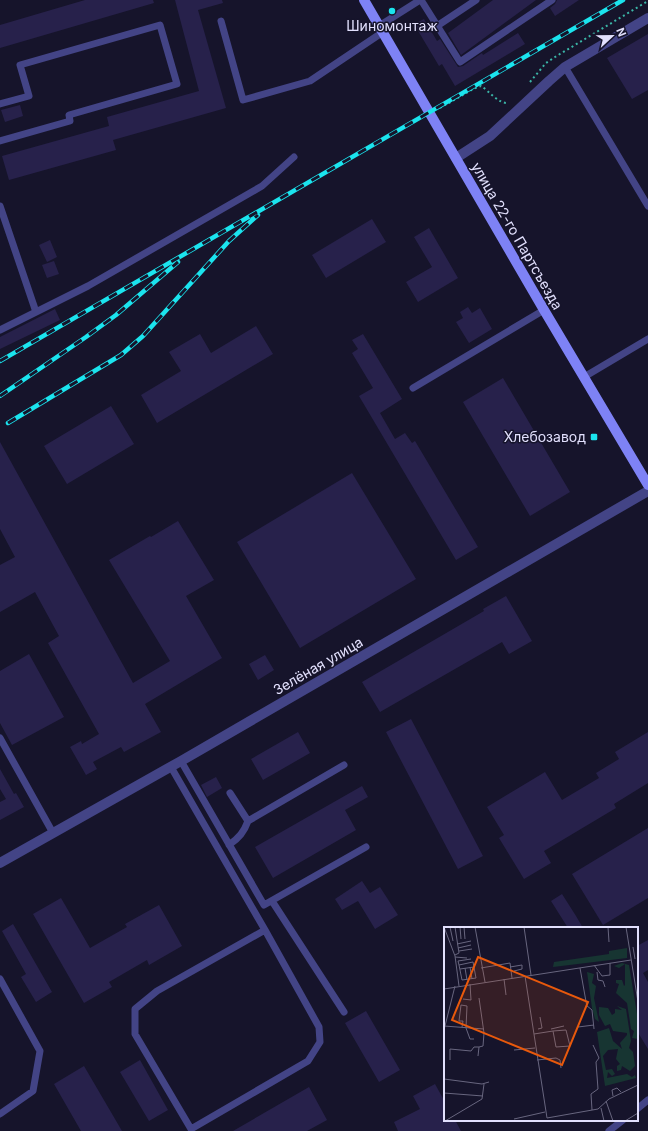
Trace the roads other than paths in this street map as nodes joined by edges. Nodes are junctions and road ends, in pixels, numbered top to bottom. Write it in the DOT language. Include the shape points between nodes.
graph roads {
  1 [pos="364,0"];
  2 [pos="420,0"];
  3 [pos="476,0"];
  4 [pos="551,0"];
  5 [pos="648,18"];
  6 [pos="221,21"];
  7 [pos="437,26"];
  8 [pos="381,29"];
  9 [pos="565,67"];
  10 [pos="0,104"];
  11 [pos="0,141"];
  12 [pos="294,157"];
  13 [pos="456,158"];
  14 [pos="0,206"];
  15 [pos="648,206"];
  16 [pos="544,310"];
  17 [pos="36,312"];
  18 [pos="0,330"];
  19 [pos="648,339"];
  20 [pos="584,377"];
  21 [pos="413,388"];
  22 [pos="648,485"];
  23 [pos="648,491"];
  24 [pos="0,738"];
  25 [pos="181,761"];
  26 [pos="344,765"];
  27 [pos="170,767"];
  28 [pos="230,792"];
  29 [pos="248,821"];
  30 [pos="53,833"];
  31 [pos="229,845"];
  32 [pos="366,847"];
  33 [pos="0,863"];
  34 [pos="272,901"];
  35 [pos="265,930"];
  36 [pos="0,979"];
  37 [pos="344,1012"];
  38 [pos="648,1100"];
  39 [pos="638,1108"];
  40 [pos="0,1114"];
  41 [pos="622,1121"];
  42 [pos="609,1131"];
  1 -- 8 [label="main road, улица 22-го Партсъезда"];
  2 -- 7 [label="lane"];
  2 -- 8 [label="lane"];
  3 -- 7 [label="lane"];
  4 -- 7 [label="lane" via="460,62"];
  5 -- 9 [label="street"];
  6 -- 8 [label="lane" via="243,100 310,81"];
  8 -- 13 [label="main road, улица 22-го Партсъезда"];
  9 -- 13 [label="street" via="490,136"];
  9 -- 15 [label="lane"];
  10 -- 11 [label="lane" via="29,96 20,65 160,25 177,84 68,115 70,121"];
  12 -- 17 [label="lane" via="262,186 88,286"];
  13 -- 16 [label="main road, улица 22-го Партсъезда"];
  14 -- 17 [label="lane"];
  16 -- 20 [label="main road, улица 22-го Партсъезда"];
  16 -- 21 [label="lane"];
  17 -- 18 [label="lane"];
  19 -- 20 [label="lane"];
  20 -- 22 [label="main road, улица 22-го Партсъезда"];
  23 -- 25 [label="street, Зелёная улица"];
  24 -- 30 [label="lane"];
  25 -- 27 [label="street, Зелёная улица"];
  25 -- 31 [label="lane"];
  26 -- 29 [label="lane"];
  27 -- 30 [label="street, Зелёная улица"];
  27 -- 35 [label="lane"];
  28 -- 29 [label="lane"];
  29 -- 31 [label="lane" via="239,838"];
  30 -- 33 [label="street, Зелёная улица"];
  31 -- 34 [label="lane" via="264,905"];
  32 -- 34 [label="lane"];
  34 -- 37 [label="lane"];
  35 -- 35 [label="lane" via="157,991 135,1009 135,1034 191,1129 308,1061 320,1042 319,1027"];
  36 -- 40 [label="lane" via="40,1051 33,1091"];
  38 -- 39 [label="lane"];
  41 -- 42 [label="lane"];
}
